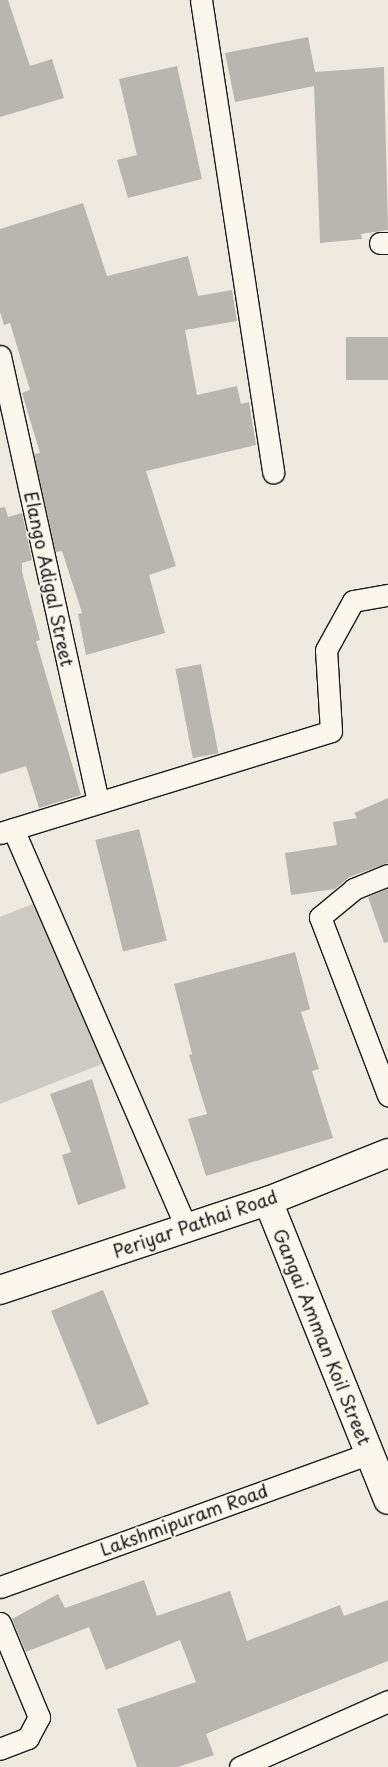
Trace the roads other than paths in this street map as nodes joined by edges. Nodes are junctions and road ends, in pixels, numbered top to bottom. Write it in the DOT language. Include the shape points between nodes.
graph roads {
  1 [pos="201,0"];
  2 [pos="0,356"];
  3 [pos="273,473"];
  4 [pos="388,595"];
  5 [pos="98,801"];
  6 [pos="7,831"];
  7 [pos="388,875"];
  8 [pos="388,1095"];
  9 [pos="388,1152"];
  10 [pos="268,1201"];
  11 [pos="186,1227"];
  12 [pos="0,1290"];
  13 [pos="368,1454"];
  14 [pos="388,1500"];
  15 [pos="0,1587"];
  16 [pos="0,1623"];
  17 [pos="388,1701"];
  18 [pos="0,1749"];
  19 [pos="240,1767"];
  1 -- 3 [label="street"];
  2 -- 5 [label="street, Elango Adigal Street"];
  4 -- 5 [label="street" via="354,601 326,650 331,732"];
  5 -- 6 [label="street"];
  6 -- 11 [label="street"];
  7 -- 8 [label="street" via="354,889 320,916"];
  9 -- 10 [label="street, Periyar Pathai Road"];
  10 -- 11 [label="street, Periyar Pathai Road"];
  10 -- 13 [label="street, Gangai Amman Koil Street"];
  11 -- 12 [label="street, Periyar Pathai Road"];
  13 -- 14 [label="street, Gangai Amman Koil Street"];
  13 -- 15 [label="street, Lakshmipuram Road"];
  16 -- 18 [label="street" via="39,1717 28,1738"];
  17 -- 19 [label="street"];
}
